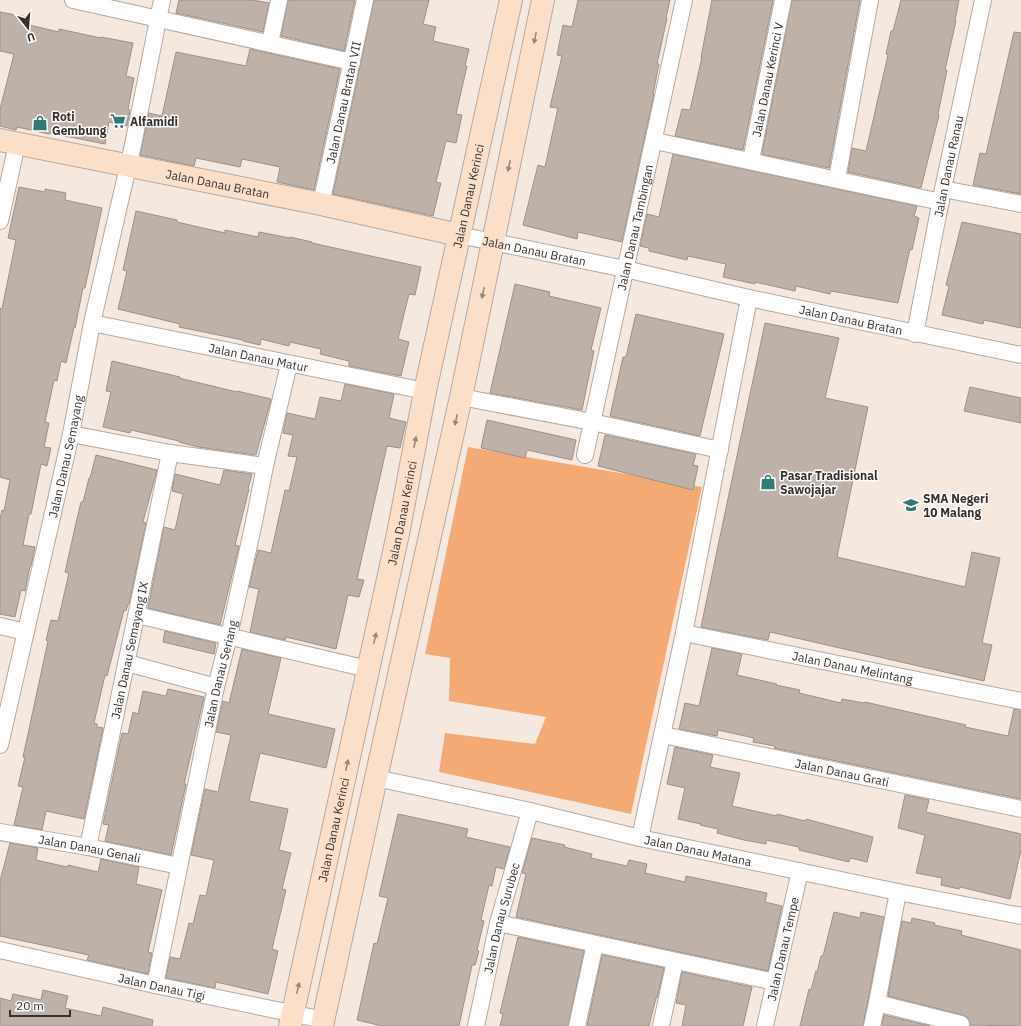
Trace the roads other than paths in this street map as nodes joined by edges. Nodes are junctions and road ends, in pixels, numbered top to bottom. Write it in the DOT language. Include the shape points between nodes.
graph roads {
  1 [pos="73,0"];
  2 [pos="162,0"];
  3 [pos="279,0"];
  4 [pos="365,0"];
  5 [pos="511,0"];
  6 [pos="543,0"];
  7 [pos="684,0"];
  8 [pos="783,0"];
  9 [pos="870,0"];
  10 [pos="983,0"];
  11 [pos="158,19"];
  12 [pos="270,43"];
  13 [pos="352,62"];
  14 [pos="655,141"];
  15 [pos="9,142"];
  16 [pos="751,160"];
  17 [pos="128,166"];
  18 [pos="837,179"];
  19 [pos="942,195"];
  20 [pos="321,204"];
  21 [pos="1021,204"];
  22 [pos="0,221"];
  23 [pos="459,235"];
  24 [pos="493,242"];
  25 [pos="625,269"];
  26 [pos="749,298"];
  27 [pos="92,323"];
  28 [pos="916,334"];
  29 [pos="1021,356"];
  30 [pos="289,364"];
  31 [pos="425,391"];
  32 [pos="461,398"];
  33 [pos="592,422"];
  34 [pos="71,434"];
  35 [pos="720,450"];
  36 [pos="170,453"];
  37 [pos="585,455"];
  38 [pos="265,466"];
  39 [pos="399,529"];
  40 [pos="430,537"];
  41 [pos="137,615"];
  42 [pos="0,626"];
  43 [pos="26,632"];
  44 [pos="684,633"];
  45 [pos="229,636"];
  46 [pos="127,663"];
  47 [pos="368,669"];
  48 [pos="216,687"];
  49 [pos="1021,701"];
  50 [pos="2,728"];
  51 [pos="662,735"];
  52 [pos="0,745"];
  53 [pos="376,778"];
  54 [pos="1021,808"];
  55 [pos="530,811"];
  56 [pos="0,832"];
  57 [pos="640,838"];
  58 [pos="88,847"];
  59 [pos="179,866"];
  60 [pos="800,871"];
  61 [pos="898,892"];
  62 [pos="1021,916"];
  63 [pos="498,923"];
  64 [pos="595,944"];
  65 [pos="0,950"];
  66 [pos="675,961"];
  67 [pos="775,982"];
  68 [pos="155,985"];
  69 [pos="877,1003"];
  70 [pos="291,1020"];
  71 [pos="323,1023"];
  72 [pos="963,1025"];
  73 [pos="476,1026"];
  74 [pos="577,1026"];
  75 [pos="661,1026"];
  76 [pos="765,1026"];
  77 [pos="872,1026"];
  1 -- 11 [label="street"];
  2 -- 11 [label="street, Jalan Danau Semayang"];
  3 -- 12 [label="street"];
  4 -- 13 [label="street, Jalan Danau Bratan VII"];
  5 -- 23 [label="street, Jalan Danau Kerinci"];
  6 -- 24 [label="street, one-way"];
  7 -- 14 [label="street, Jalan Danau Tambingan"];
  8 -- 16 [label="street, Jalan Danau Kerinci V"];
  9 -- 18 [label="street"];
  10 -- 19 [label="street, Jalan Danau Ranau"];
  11 -- 12 [label="street"];
  11 -- 17 [label="street, Jalan Danau Semayang"];
  12 -- 13 [label="street"];
  13 -- 20 [label="street, Jalan Danau Bratan VII"];
  14 -- 16 [label="street"];
  14 -- 25 [label="street, Jalan Danau Tambingan"];
  15 -- 17 [label="street, Jalan Danau Bratan"];
  15 -- 22 [label="street"];
  16 -- 18 [label="street"];
  17 -- 20 [label="street, Jalan Danau Bratan"];
  17 -- 27 [label="street, Jalan Danau Semayang"];
  18 -- 19 [label="street"];
  19 -- 21 [label="street"];
  19 -- 28 [label="street, Jalan Danau Ranau"];
  20 -- 23 [label="street, Jalan Danau Bratan"];
  23 -- 24 [label="street, Jalan Danau Bratan"];
  23 -- 31 [label="street, Jalan Danau Kerinci"];
  24 -- 25 [label="street, Jalan Danau Bratan"];
  24 -- 32 [label="street, one-way"];
  25 -- 26 [label="street, Jalan Danau Bratan"];
  25 -- 33 [label="street, Jalan Danau Tambingan"];
  26 -- 28 [label="street, Jalan Danau Bratan"];
  26 -- 35 [label="street"];
  27 -- 30 [label="street, Jalan Danau Matur"];
  27 -- 34 [label="street, Jalan Danau Semayang"];
  28 -- 29 [label="street, Jalan Danau Bratan"];
  30 -- 31 [label="street, Jalan Danau Matur"];
  30 -- 38 [label="street, Jalan Danau Seriang"];
  39 -- 31 [label="street, Jalan Danau Kerinci, one-way"];
  32 -- 33 [label="street"];
  32 -- 40 [label="street, one-way"];
  33 -- 35 [label="street"];
  33 -- 37 [label="street, Jalan Danau Tambingan"];
  34 -- 36 [label="street"];
  34 -- 43 [label="street, Jalan Danau Semayang"];
  35 -- 44 [label="street"];
  36 -- 38 [label="street"];
  36 -- 41 [label="street, Jalan Danau Semayang IX"];
  38 -- 45 [label="street, Jalan Danau Seriang"];
  39 -- 40 [label="street"];
  47 -- 39 [label="street, Jalan Danau Kerinci, one-way"];
  40 -- 53 [label="street"];
  41 -- 45 [label="street"];
  41 -- 46 [label="street, Jalan Danau Semayang IX"];
  42 -- 43 [label="street"];
  43 -- 50 [label="street, Jalan Danau Semayang"];
  44 -- 49 [label="street, Jalan Danau Melintang"];
  44 -- 51 [label="street"];
  45 -- 47 [label="street"];
  45 -- 48 [label="street, Jalan Danau Seriang"];
  46 -- 48 [label="street"];
  46 -- 58 [label="street, Jalan Danau Semayang IX"];
  70 -- 47 [label="street, Jalan Danau Kerinci, one-way"];
  48 -- 59 [label="street, Jalan Danau Seriang"];
  50 -- 52 [label="street, Jalan Danau Semayang"];
  51 -- 54 [label="street, Jalan Danau Grati"];
  51 -- 57 [label="street"];
  53 -- 55 [label="street, Jalan Danau Matana"];
  53 -- 71 [label="street"];
  55 -- 57 [label="street, Jalan Danau Matana"];
  55 -- 63 [label="street, Jalan Danau Surubec"];
  56 -- 58 [label="street, Jalan Danau Genali"];
  57 -- 60 [label="street, Jalan Danau Matana"];
  58 -- 59 [label="street, Jalan Danau Genali"];
  59 -- 68 [label="street, Jalan Danau Seriang"];
  60 -- 61 [label="street, Jalan Danau Matana"];
  60 -- 67 [label="street, Jalan Danau Tempe"];
  61 -- 62 [label="street, Jalan Danau Matana"];
  61 -- 69 [label="street"];
  63 -- 64 [label="street"];
  63 -- 73 [label="street, Jalan Danau Surubec"];
  64 -- 66 [label="street"];
  64 -- 74 [label="street"];
  65 -- 68 [label="street, Jalan Danau Tigi"];
  66 -- 67 [label="street"];
  66 -- 75 [label="street"];
  67 -- 76 [label="street, Jalan Danau Tempe"];
  68 -- 70 [label="street, Jalan Danau Tigi"];
  69 -- 72 [label="street"];
  69 -- 77 [label="street"];
  70 -- 71 [label="street, Jalan Danau Tigi"];
}
